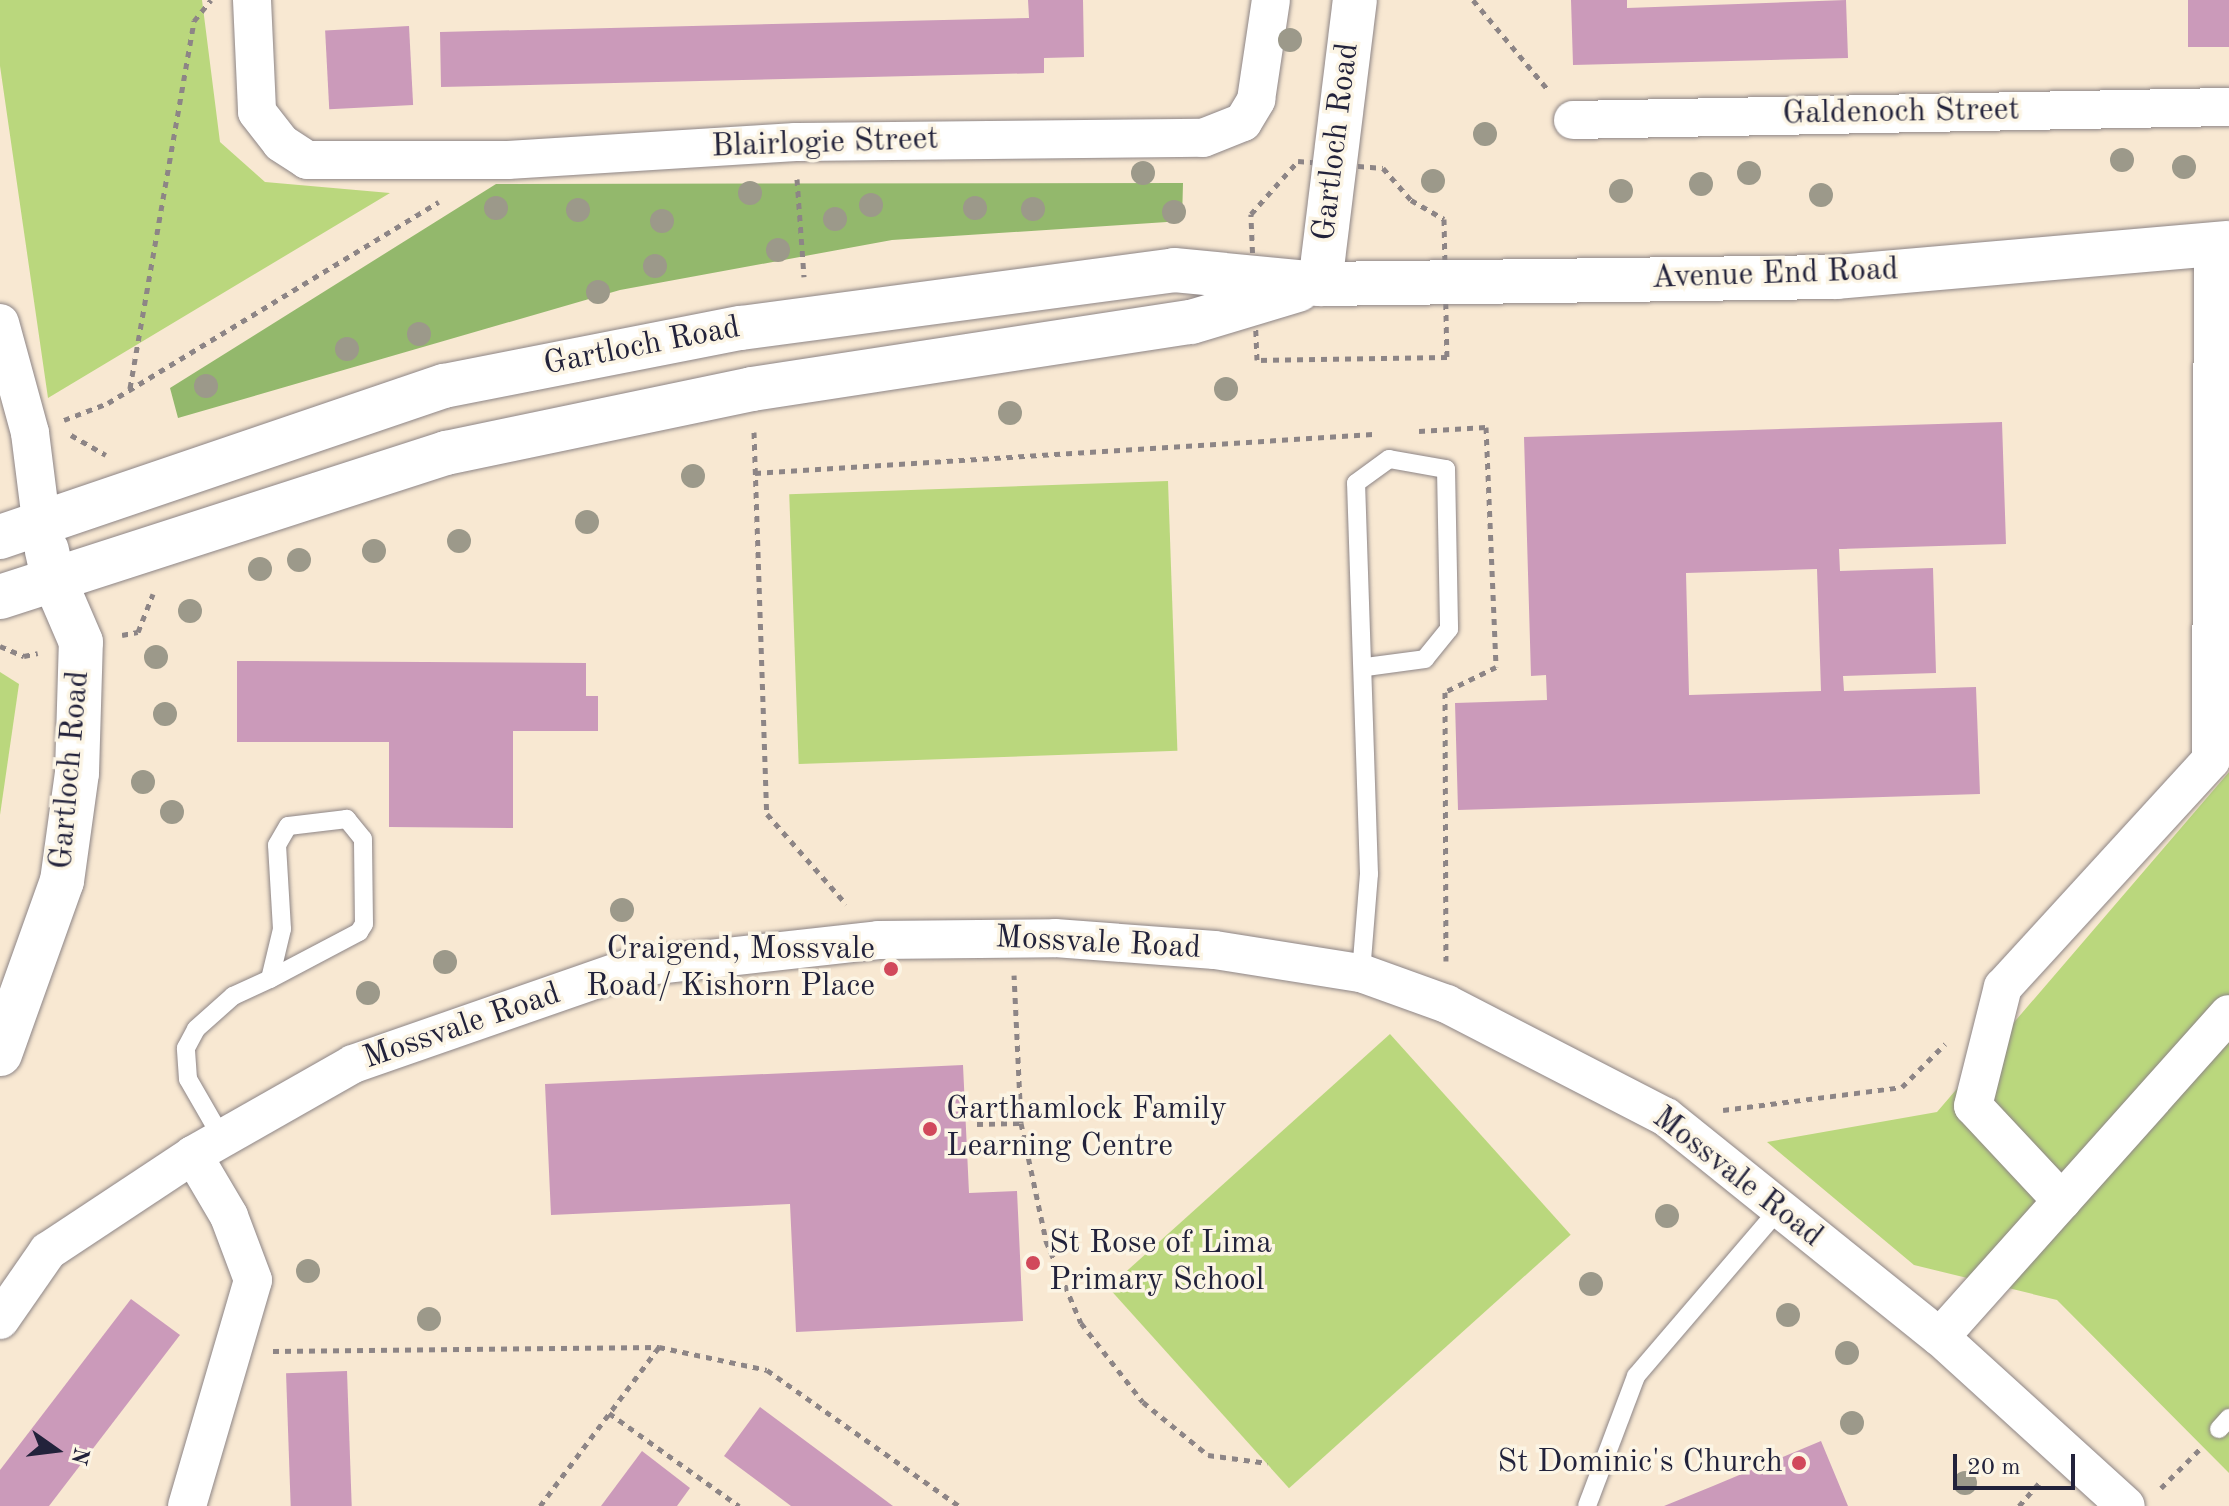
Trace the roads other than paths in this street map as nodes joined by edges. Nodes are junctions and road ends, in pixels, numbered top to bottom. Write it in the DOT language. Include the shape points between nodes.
graph roads {
  1 [pos="252,0"];
  2 [pos="1271,0"];
  3 [pos="1355,0"];
  4 [pos="2229,107"];
  5 [pos="1573,120"];
  6 [pos="2221,243"];
  7 [pos="1320,284"];
  8 [pos="0,323"];
  9 [pos="41,520"];
  10 [pos="0,537"];
  11 [pos="53,577"];
  12 [pos="0,597"];
  13 [pos="1366,667"];
  14 [pos="2220,762"];
  15 [pos="1361,973"];
  16 [pos="270,979"];
  17 [pos="2229,1014"];
  18 [pos="0,1054"];
  19 [pos="208,1147"];
  20 [pos="2062,1201"];
  21 [pos="1780,1208"];
  22 [pos="0,1320"];
  23 [pos="1940,1337"];
  24 [pos="2140,1500"];
  25 [pos="187,1506"];
  26 [pos="1587,1506"];
  1 -- 2 [label="street, Blairlogie Street" via="257,112 281,143 307,160 508,160 795,142 1203,138 1243,122 1256,100"];
  3 -- 7 [label="main road, Gartloch Road"];
  4 -- 5 [label="street, Galdenoch Street"];
  6 -- 7 [label="main road, Avenue End Road" via="1837,277"];
  6 -- 14 [label="street"];
  7 -- 9 [label="main road, Gartloch Road" via="1174,270 807,319 444,386"];
  7 -- 11 [label="main road, Gartloch Road" via="1191,322 752,389 446,453"];
  8 -- 9 [label="street" via="30,433"];
  9 -- 10 [label="main road"];
  9 -- 11 [label="main road, Gartloch Road"];
  11 -- 12 [label="main road"];
  11 -- 18 [label="main road, Gartloch Road" via="81,642 77,773 62,881"];
  13 -- 13 [label="lane" via="1356,483 1389,459 1446,469 1449,629 1425,659"];
  13 -- 15 [label="lane" via="1369,874"];
  14 -- 20 [label="street" via="2003,987 1973,1106"];
  15 -- 19 [label="street, Mossvale Road" via="1215,950 1012,938 878,940 629,968 353,1064"];
  15 -- 21 [label="street, Mossvale Road" via="1447,1004 1666,1117"];
  16 -- 16 [label="lane" via="282,929 277,845 288,826 347,819 363,839 364,924 359,932"];
  16 -- 19 [label="lane" via="233,996 196,1029 186,1048 188,1079"];
  17 -- 20 [label="street"];
  19 -- 22 [label="street, Mossvale Road" via="48,1251"];
  19 -- 25 [label="street" via="253,1280"];
  20 -- 23 [label="street"];
  21 -- 23 [label="street, Mossvale Road"];
  21 -- 26 [label="lane" via="1636,1376"];
  23 -- 24 [label="street, Mossvale Road"];
}
